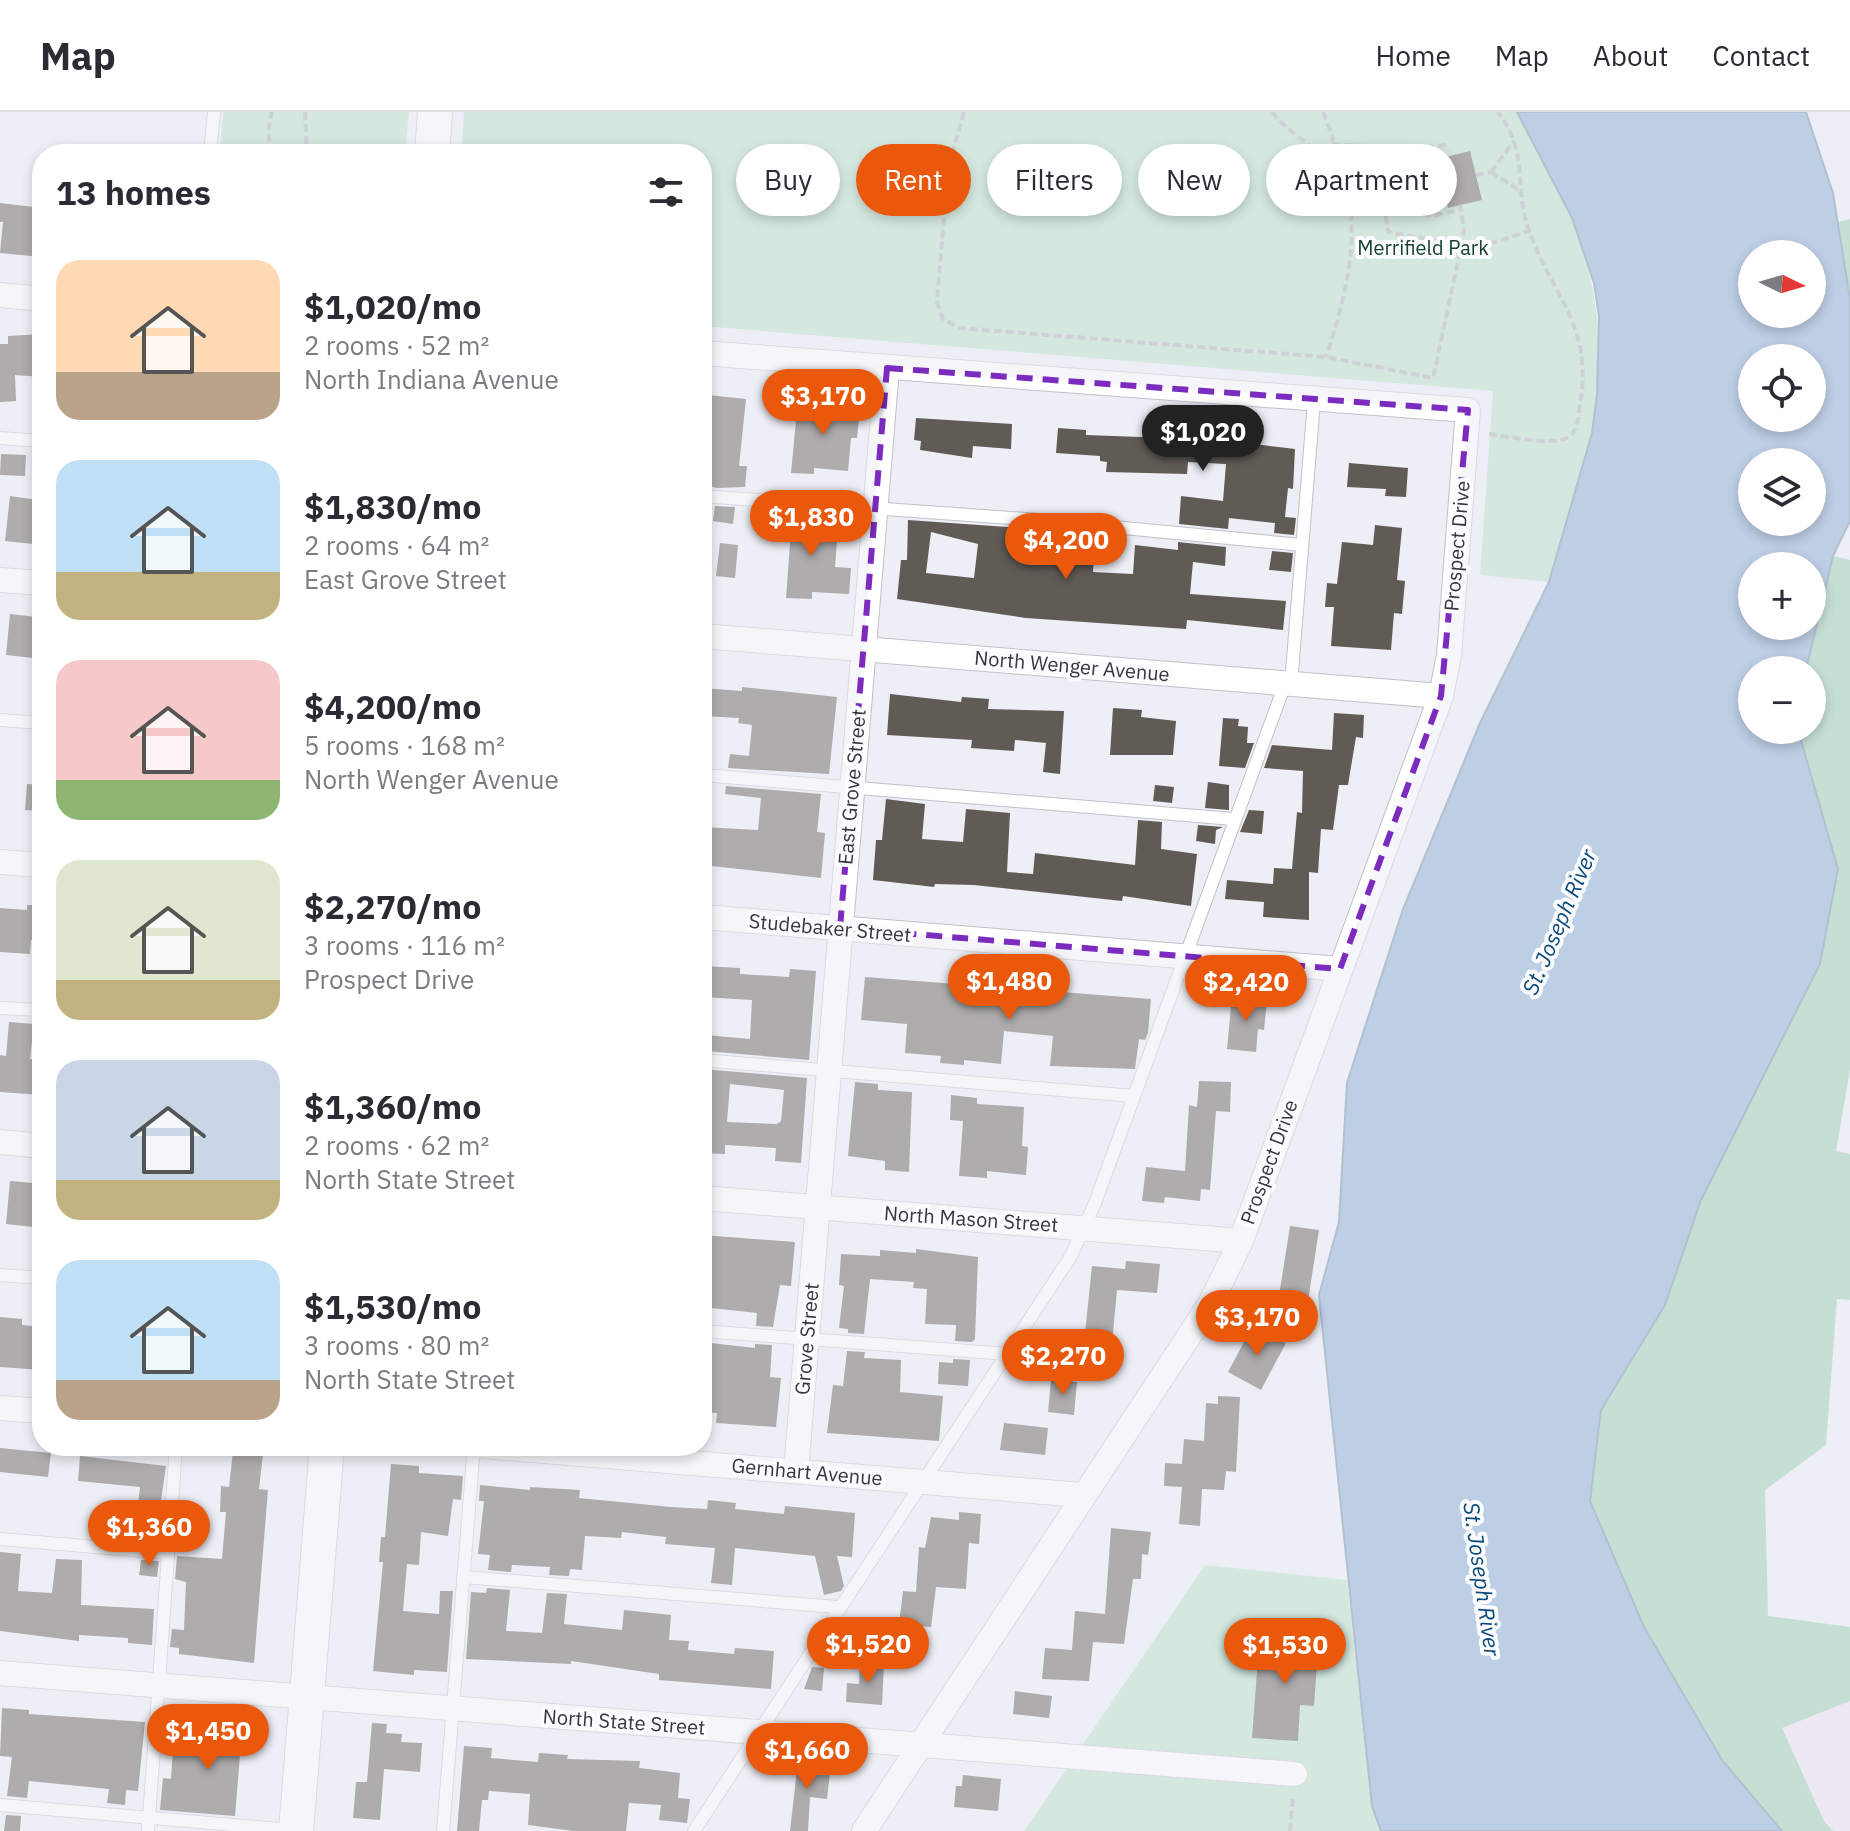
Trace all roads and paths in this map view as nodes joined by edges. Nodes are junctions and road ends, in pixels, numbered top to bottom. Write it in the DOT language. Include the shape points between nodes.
graph roads {
  1 [pos="214,112"];
  2 [pos="272,112"];
  3 [pos="305,112"];
  4 [pos="435,112"];
  5 [pos="964,112"];
  6 [pos="1272,112"];
  7 [pos="1323,112"];
  8 [pos="1498,112"];
  9 [pos="1514,141"];
  10 [pos="211,144"];
  11 [pos="270,144"];
  12 [pos="307,144"];
  13 [pos="433,144"];
  14 [pos="1305,144"];
  15 [pos="1332,144"];
  16 [pos="1491,172"];
  17 [pos="1476,175"];
  18 [pos="1523,193"];
  19 [pos="1457,208"];
  20 [pos="1352,216"];
  21 [pos="1386,216"];
  22 [pos="1529,231"];
  23 [pos="1461,247"];
  24 [pos="0,295"];
  25 [pos="32,298"];
  26 [pos="712,354"];
  27 [pos="1326,357"];
  28 [pos="887,368"];
  29 [pos="1314,401"];
  30 [pos="1467,421"];
  31 [pos="0,438"];
  32 [pos="32,440"];
  33 [pos="712,497"];
  34 [pos="875,509"];
  35 [pos="1302,545"];
  36 [pos="0,580"];
  37 [pos="32,582"];
  38 [pos="712,637"];
  39 [pos="863,650"];
  40 [pos="1288,684"];
  41 [pos="1441,696"];
  42 [pos="0,720"];
  43 [pos="32,722"];
  44 [pos="712,776"];
  45 [pos="852,786"];
  46 [pos="1233,819"];
  47 [pos="0,862"];
  48 [pos="32,864"];
  49 [pos="712,918"];
  50 [pos="840,928"];
  51 [pos="1185,957"];
  52 [pos="1340,969"];
  53 [pos="0,1008"];
  54 [pos="32,1010"];
  55 [pos="712,1061"];
  56 [pos="829,1071"];
  57 [pos="1134,1096"];
  58 [pos="0,1142"];
  59 [pos="32,1145"];
  60 [pos="712,1199"];
  61 [pos="817,1207"];
  62 [pos="1085,1227"];
  63 [pos="1241,1241"];
  64 [pos="0,1275"];
  65 [pos="32,1277"];
  66 [pos="712,1332"];
  67 [pos="807,1340"];
  68 [pos="1008,1354"];
  69 [pos="0,1408"];
  70 [pos="32,1410"];
  71 [pos="175,1456"];
  72 [pos="326,1456"];
  73 [pos="473,1456"];
  74 [pos="609,1456"];
  75 [pos="796,1471"];
  76 [pos="925,1482"];
  77 [pos="1082,1495"];
  78 [pos="0,1539"];
  79 [pos="168,1553"];
  80 [pos="463,1577"];
  81 [pos="838,1607"];
  82 [pos="0,1673"];
  83 [pos="158,1686"];
  84 [pos="307,1699"];
  85 [pos="452,1710"];
  86 [pos="761,1732"];
  87 [pos="924,1743"];
  88 [pos="1295,1774"];
  89 [pos="0,1805"];
  90 [pos="149,1817"];
  91 [pos="148,1831"];
  92 [pos="296,1831"];
  93 [pos="303,1831"];
  94 [pos="443,1831"];
  95 [pos="694,1831"];
  96 [pos="864,1831"];
  97 [pos="1290,1831"];
  1 -- 10 [label="lane"];
  2 -- 11 [label="path"];
  3 -- 12 [label="path"];
  4 -- 13 [label="street"];
  5 -- 27 [label="path" via="948,168 937,302 950,325"];
  6 -- 14 [label="path"];
  7 -- 15 [label="path"];
  8 -- 9 [label="path"];
  9 -- 16 [label="path"];
  9 -- 18 [label="path"];
  16 -- 17 [label="path"];
  16 -- 18 [label="path"];
  18 -- 22 [label="path"];
  19 -- 23 [label="path" via="1461,207"];
  20 -- 27 [label="path" via="1350,252"];
  21 -- 23 [label="path" via="1388,232"];
  22 -- 23 [label="path" via="1486,247"];
  22 -- 30 [label="path" via="1575,324 1583,377 1576,429 1569,437 1551,441"];
  23 -- 27 [label="path" via="1433,378"];
  24 -- 25 [label="street"];
  26 -- 28 [label="street"];
  28 -- 29 [label="street"];
  28 -- 34 [label="street, East Grove Street"];
  29 -- 30 [label="street"];
  29 -- 35 [label="lane"];
  30 -- 41 [label="street, Prospect Drive" via="1449,655"];
  31 -- 32 [label="lane"];
  33 -- 34 [label="lane"];
  34 -- 35 [label="lane"];
  34 -- 39 [label="street, East Grove Street"];
  35 -- 40 [label="lane"];
  36 -- 37 [label="street"];
  38 -- 39 [label="street, North Wenger Avenue"];
  39 -- 40 [label="street, North Wenger Avenue"];
  39 -- 45 [label="street, East Grove Street"];
  40 -- 41 [label="street, North Wenger Avenue"];
  40 -- 46 [label="lane"];
  41 -- 52 [label="street, Prospect Drive"];
  42 -- 43 [label="lane"];
  44 -- 45 [label="lane"];
  45 -- 46 [label="lane"];
  45 -- 50 [label="street, East Grove Street"];
  46 -- 51 [label="lane"];
  47 -- 48 [label="street"];
  49 -- 50 [label="street, Studebaker Street"];
  50 -- 51 [label="street, Studebaker Street"];
  50 -- 56 [label="street, East Grove Street"];
  51 -- 52 [label="street, Studebaker Street"];
  51 -- 57 [label="lane"];
  52 -- 63 [label="street, Prospect Drive"];
  53 -- 54 [label="lane"];
  55 -- 56 [label="lane"];
  56 -- 57 [label="lane"];
  56 -- 61 [label="street, East Grove Street"];
  57 -- 62 [label="lane"];
  58 -- 59 [label="street"];
  60 -- 61 [label="street, North Mason Street"];
  61 -- 62 [label="street, North Mason Street"];
  61 -- 67 [label="street, Grove Street"];
  62 -- 63 [label="street, North Mason Street"];
  62 -- 68 [label="lane"];
  63 -- 77 [label="street, Prospect Drive" via="1210,1304"];
  64 -- 65 [label="lane"];
  66 -- 67 [label="lane"];
  67 -- 68 [label="lane"];
  67 -- 75 [label="street, Grove Street"];
  68 -- 76 [label="lane"];
  69 -- 70 [label="street"];
  71 -- 79 [label="lane"];
  72 -- 84 [label="street"];
  73 -- 80 [label="lane"];
  74 -- 75 [label="street, Gernhart Avenue"];
  75 -- 76 [label="street, Gernhart Avenue"];
  76 -- 77 [label="street, Gernhart Avenue"];
  76 -- 81 [label="lane"];
  77 -- 87 [label="street, Prospect Drive"];
  78 -- 79 [label="lane"];
  79 -- 83 [label="lane"];
  80 -- 81 [label="lane"];
  80 -- 85 [label="lane"];
  81 -- 86 [label="lane"];
  82 -- 83 [label="street, North State Street"];
  83 -- 84 [label="street, North State Street"];
  83 -- 90 [label="lane"];
  84 -- 85 [label="street, North State Street"];
  84 -- 92 [label="street"];
  85 -- 86 [label="street, North State Street"];
  85 -- 94 [label="lane"];
  86 -- 87 [label="street, North State Street"];
  86 -- 95 [label="lane"];
  87 -- 88 [label="street, North State Street"];
  87 -- 96 [label="street, Prospect Drive"];
  88 -- 97 [label="path"];
  89 -- 90 [label="lane"];
  90 -- 91 [label="lane"];
  90 -- 92 [label="lane"];
  92 -- 93 [label="lane"];
}
